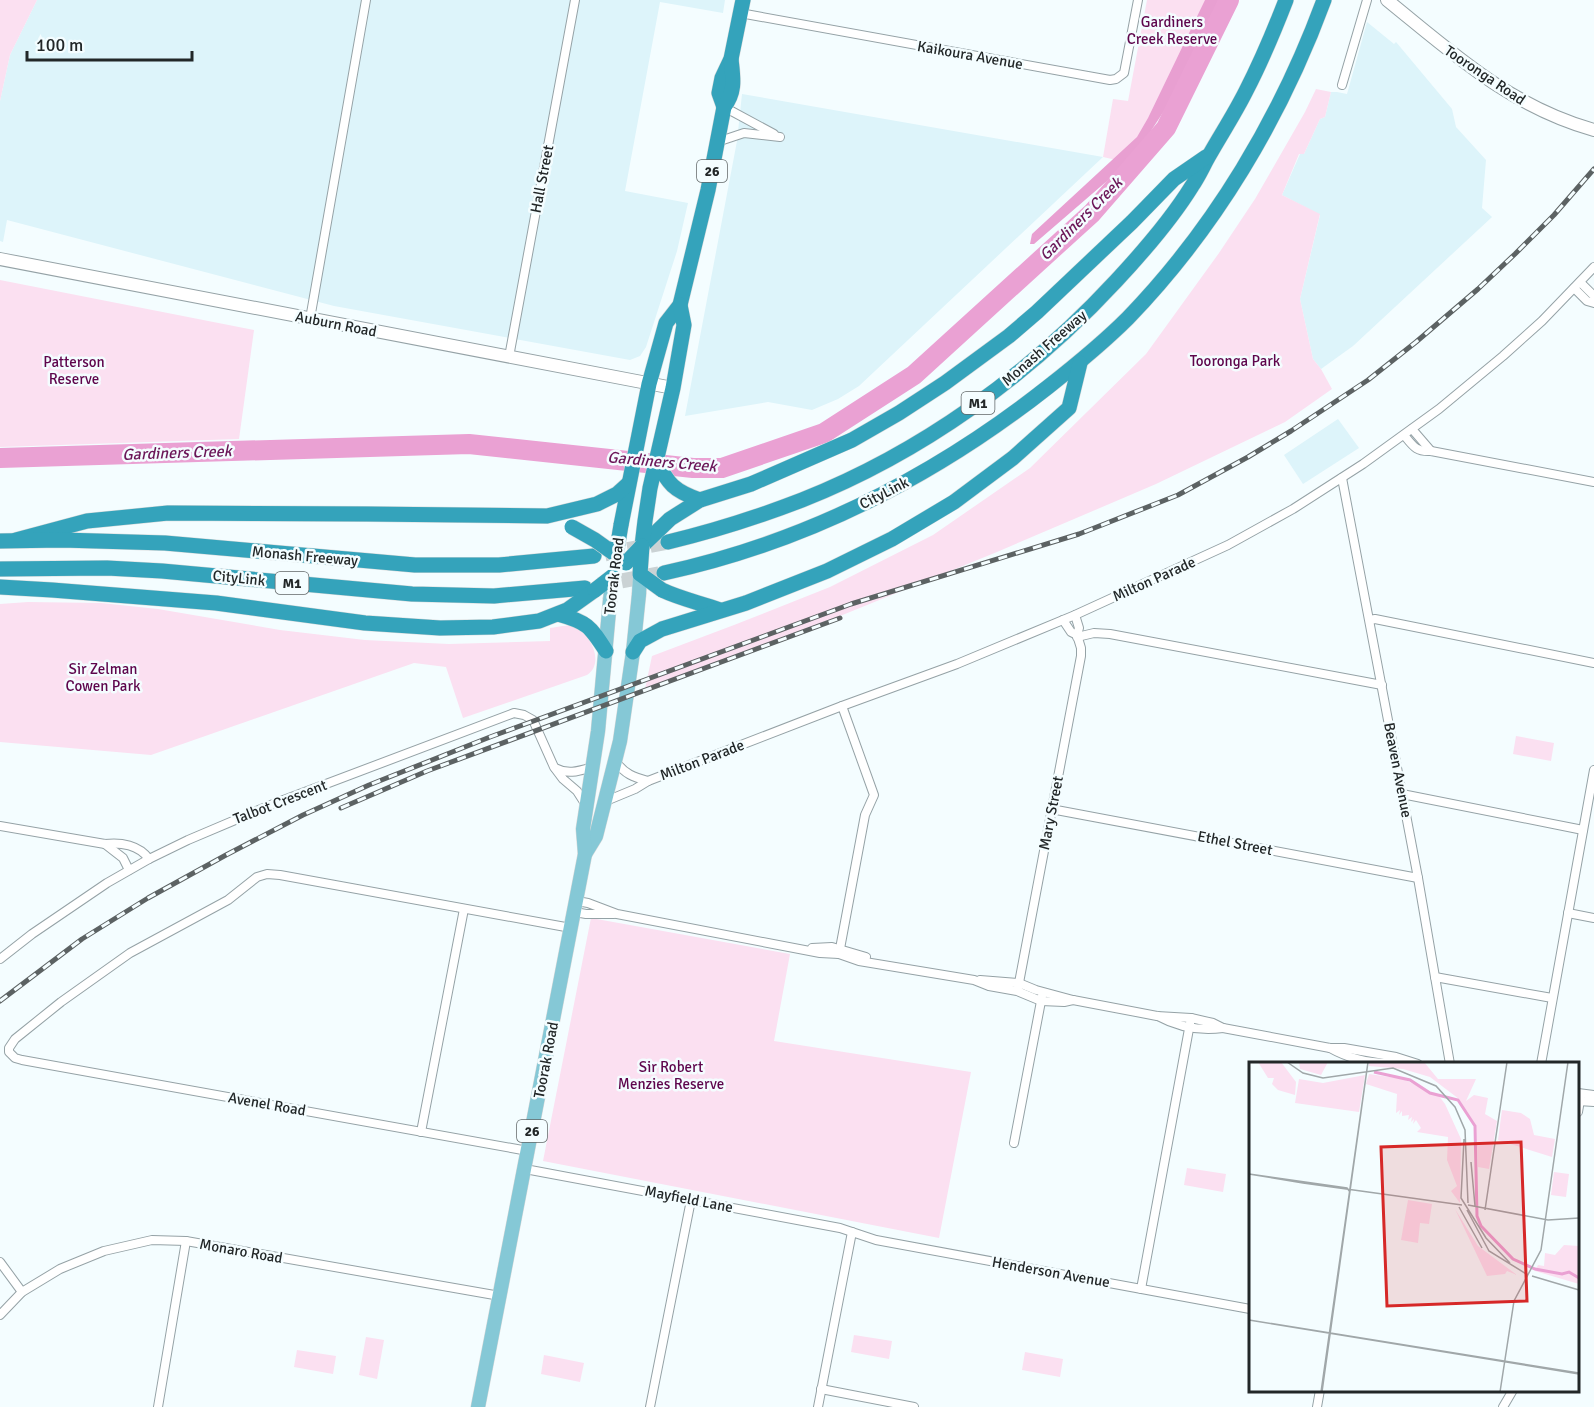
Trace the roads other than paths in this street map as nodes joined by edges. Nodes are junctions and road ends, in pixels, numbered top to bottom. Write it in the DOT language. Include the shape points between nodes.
graph roads {
  1 [pos="366,0"];
  2 [pos="575,0"];
  3 [pos="1138,0"];
  4 [pos="1286,0"];
  5 [pos="1324,0"];
  6 [pos="1367,0"];
  7 [pos="1389,1"];
  8 [pos="741,7"];
  9 [pos="1342,85"];
  10 [pos="724,107"];
  11 [pos="1593,126"];
  12 [pos="717,142"];
  13 [pos="1209,155"];
  14 [pos="0,259"];
  15 [pos="1594,267"];
  16 [pos="1577,285"];
  17 [pos="1594,296"];
  18 [pos="1594,303"];
  19 [pos="680,305"];
  20 [pos="310,319"];
  21 [pos="508,357"];
  22 [pos="1080,363"];
  23 [pos="649,384"];
  24 [pos="672,388"];
  25 [pos="1412,429"];
  26 [pos="1404,435"];
  27 [pos="1431,451"];
  28 [pos="656,460"];
  29 [pos="1342,477"];
  30 [pos="1594,482"];
  31 [pos="628,484"];
  32 [pos="703,499"];
  33 [pos="547,516"];
  34 [pos="16,540"];
  35 [pos="0,542"];
  36 [pos="668,542"];
  37 [pos="642,546"];
  38 [pos="594,556"];
  39 [pos="621,559"];
  40 [pos="0,569"];
  41 [pos="664,573"];
  42 [pos="640,574"];
  43 [pos="613,576"];
  44 [pos="0,587"];
  45 [pos="585,588"];
  46 [pos="720,610"];
  47 [pos="558,614"];
  48 [pos="1075,615"];
  49 [pos="1063,620"];
  50 [pos="1370,620"];
  51 [pos="1077,636"];
  52 [pos="606,651"];
  53 [pos="633,652"];
  54 [pos="1594,663"];
  55 [pos="1382,685"];
  56 [pos="842,706"];
  57 [pos="616,762"];
  58 [pos="593,766"];
  59 [pos="555,768"];
  60 [pos="1594,770"];
  61 [pos="648,781"];
  62 [pos="1402,794"];
  63 [pos="606,801"];
  64 [pos="586,806"];
  65 [pos="1051,810"];
  66 [pos="0,826"];
  67 [pos="1583,830"];
  68 [pos="105,844"];
  69 [pos="585,854"];
  70 [pos="149,859"];
  71 [pos="129,870"];
  72 [pos="1418,878"];
  73 [pos="576,906"];
  74 [pos="464,909"];
  75 [pos="1568,914"];
  76 [pos="1594,918"];
  77 [pos="572,928"];
  78 [pos="839,951"];
  79 [pos="0,960"];
  80 [pos="1435,978"];
  81 [pos="1018,987"];
  82 [pos="1041,997"];
  83 [pos="1552,998"];
  84 [pos="1190,1023"];
  85 [pos="1330,1048"];
  86 [pos="1362,1051"];
  87 [pos="1360,1062"];
  88 [pos="1408,1062"];
  89 [pos="1450,1062"];
  90 [pos="1541,1062"];
  91 [pos="1594,1095"];
  92 [pos="1579,1097"];
  93 [pos="1594,1102"];
  94 [pos="421,1132"];
  95 [pos="1014,1143"];
  96 [pos="528,1151"];
  97 [pos="525,1168"];
  98 [pos="691,1200"];
  99 [pos="852,1232"];
  100 [pos="186,1241"];
  101 [pos="0,1262"];
  102 [pos="1141,1289"];
  103 [pos="22,1292"];
  104 [pos="500,1296"];
  105 [pos="1249,1309"];
  106 [pos="0,1315"];
  107 [pos="821,1389"];
  108 [pos="1320,1392"];
  109 [pos="1512,1392"];
  110 [pos="158,1407"];
  111 [pos="478,1407"];
  112 [pos="650,1407"];
  113 [pos="818,1407"];
  114 [pos="914,1407"];
  115 [pos="1317,1407"];
  116 [pos="1503,1407"];
  1 -- 20 [label="street"];
  2 -- 21 [label="street, Hall Street"];
  3 -- 8 [label="street, Kaikoura Avenue" via="1124,73 1110,80"];
  4 -- 13 [label="highway, Monash Freeway / M1" via="1245,92"];
  5 -- 22 [label="highway, M1" via="1276,110 1220,202 1151,291"];
  6 -- 9 [label="street"];
  7 -- 11 [label="main road, Tooronga Road" via="1494,84 1559,118"];
  8 -- 10 [label="highway, Toorak Road / 26" via="731,59 732,97"];
  10 -- 12 [label="highway, Toorak Road / 26"];
  10 -- 12 [label="street" via="780,137 744,133"];
  12 -- 19 [label="highway, Toorak Road / 26"];
  13 -- 32 [label="highway" via="1174,179 1037,312 945,383 852,440 751,484"];
  13 -- 36 [label="highway, Monash Freeway / M1" via="1192,186 1151,241 1102,296 1035,359 980,401 914,445 843,482 752,518"];
  14 -- 20 [label="main road, Auburn Road"];
  15 -- 16 [label="street, Milton Parade"];
  16 -- 17 [label="street"];
  16 -- 18 [label="street" via="1587,301"];
  16 -- 25 [label="street, Milton Parade" via="1503,356"];
  19 -- 23 [label="highway, Toorak Road / 26" via="666,323"];
  19 -- 24 [label="highway, Toorak Road / 26" via="684,325"];
  20 -- 21 [label="main road, Auburn Road"];
  21 -- 23 [label="main road, Auburn Road"];
  22 -- 41 [label="highway, CityLink / M1" via="1002,423 883,494 781,540"];
  22 -- 46 [label="highway" via="1069,408 1013,458 954,502 827,571"];
  23 -- 24 [label="main road, Auburn Road"];
  23 -- 31 [label="highway, Toorak Road / 26"];
  24 -- 28 [label="highway, Toorak Road / 26"];
  25 -- 26 [label="street, Milton Parade"];
  25 -- 27 [label="street"];
  26 -- 27 [label="street" via="1418,450"];
  26 -- 29 [label="street, Milton Parade"];
  27 -- 30 [label="street"];
  28 -- 32 [label="highway" via="672,486"];
  28 -- 37 [label="highway, Toorak Road / 26"];
  29 -- 48 [label="street, Milton Parade" via="1228,546"];
  29 -- 50 [label="street, Beaven Avenue"];
  31 -- 33 [label="highway" via="597,504"];
  31 -- 39 [label="highway, Toorak Road / 26, bridge"];
  32 -- 37 [label="highway" via="670,519"];
  33 -- 34 [label="highway" via="168,513 87,520"];
  33 -- 39 [label="highway, bridge" via="595,540"];
  34 -- 35 [label="highway, M1"];
  34 -- 38 [label="highway, Monash Freeway / M1" via="165,543 415,565 499,565"];
  37 -- 39 [label="highway, bridge"];
  37 -- 42 [label="highway, Toorak Road / 26, bridge"];
  39 -- 42 [label="highway, bridge"];
  39 -- 43 [label="highway, Toorak Road / 26"];
  40 -- 45 [label="highway, CityLink / M1" via="162,571 412,594 494,596"];
  42 -- 46 [label="highway, bridge" via="662,590"];
  42 -- 53 [label="main road, Toorak Road / 26, bridge"];
  43 -- 47 [label="highway, bridge"];
  43 -- 52 [label="main road, Toorak Road / 26, bridge"];
  44 -- 47 [label="highway" via="216,603 417,627 493,627 539,621"];
  46 -- 53 [label="highway" via="651,634"];
  47 -- 52 [label="highway" via="584,622"];
  48 -- 49 [label="street, Milton Parade"];
  48 -- 51 [label="street, Mary Street"];
  49 -- 51 [label="street"];
  49 -- 56 [label="street, Milton Parade"];
  50 -- 54 [label="street"];
  50 -- 55 [label="street, Beaven Avenue"];
  51 -- 55 [label="street" via="1110,634"];
  51 -- 65 [label="street, Mary Street" via="1081,656"];
  52 -- 58 [label="main road, Toorak Road / 26"];
  53 -- 57 [label="main road, Toorak Road / 26"];
  55 -- 62 [label="street, Beaven Avenue"];
  56 -- 61 [label="street, Milton Parade"];
  56 -- 78 [label="street" via="874,795 865,814"];
  57 -- 61 [label="street, Milton Parade" via="630,775"];
  57 -- 63 [label="main road, Toorak Road / 26"];
  58 -- 59 [label="street" via="571,772"];
  58 -- 64 [label="main road, Toorak Road / 26"];
  59 -- 64 [label="street, Talbot Crescent"];
  59 -- 70 [label="street, Talbot Crescent" via="534,723 527,716 514,714 273,804"];
  60 -- 67 [label="street"];
  61 -- 63 [label="street, Milton Parade"];
  62 -- 67 [label="street"];
  62 -- 72 [label="street, Beaven Avenue"];
  63 -- 69 [label="main road, Toorak Road / 26" via="596,836"];
  64 -- 69 [label="main road, Toorak Road / 26"];
  65 -- 72 [label="street, Ethel Street"];
  65 -- 81 [label="street, Mary Street"];
  66 -- 68 [label="street"];
  67 -- 75 [label="street"];
  68 -- 70 [label="street" via="141,850"];
  68 -- 71 [label="street" via="123,858"];
  69 -- 73 [label="main road, Toorak Road / 26"];
  70 -- 71 [label="street, Talbot Crescent"];
  71 -- 79 [label="street, Talbot Crescent" via="69,908"];
  72 -- 80 [label="street, Beaven Avenue"];
  73 -- 77 [label="main road, Toorak Road / 26"];
  73 -- 78 [label="street" via="586,914 617,914 820,953"];
  74 -- 77 [label="street"];
  74 -- 94 [label="street"];
  74 -- 94 [label="street, Avenel Road" via="262,875 228,900 130,953 15,1038 9,1048 15,1058 22,1060"];
  75 -- 76 [label="street"];
  75 -- 83 [label="street"];
  77 -- 96 [label="main road, Toorak Road / 26"];
  78 -- 81 [label="street" via="859,961 997,988"];
  80 -- 83 [label="street"];
  80 -- 89 [label="street, Beaven Avenue"];
  81 -- 82 [label="street"];
  82 -- 84 [label="street" via="1064,996 1169,1022"];
  82 -- 95 [label="street"];
  83 -- 90 [label="street"];
  84 -- 85 [label="street" via="1211,1030 1223,1028"];
  84 -- 102 [label="street"];
  85 -- 86 [label="street"];
  85 -- 87 [label="street"];
  86 -- 87 [label="street"];
  86 -- 88 [label="street"];
  91 -- 92 [label="street"];
  92 -- 93 [label="street"];
  94 -- 96 [label="street, Avenel Road"];
  96 -- 97 [label="main road, Toorak Road / 26"];
  97 -- 98 [label="street, Mayfield Lane"];
  97 -- 104 [label="main road, Toorak Road / 26"];
  98 -- 99 [label="street, Mayfield Lane"];
  98 -- 112 [label="street"];
  99 -- 102 [label="street, Henderson Avenue" via="876,1240"];
  99 -- 107 [label="street"];
  100 -- 103 [label="street, Monaro Road" via="152,1240 104,1251 60,1269"];
  100 -- 104 [label="street, Monaro Road"];
  100 -- 110 [label="street"];
  101 -- 103 [label="street"];
  102 -- 105 [label="street, Henderson Avenue"];
  103 -- 106 [label="street, Monaro Road"];
  104 -- 111 [label="main road, Toorak Road / 26"];
  107 -- 113 [label="street"];
  107 -- 114 [label="street"];
  108 -- 115 [label="street"];
  109 -- 116 [label="street"];
}
